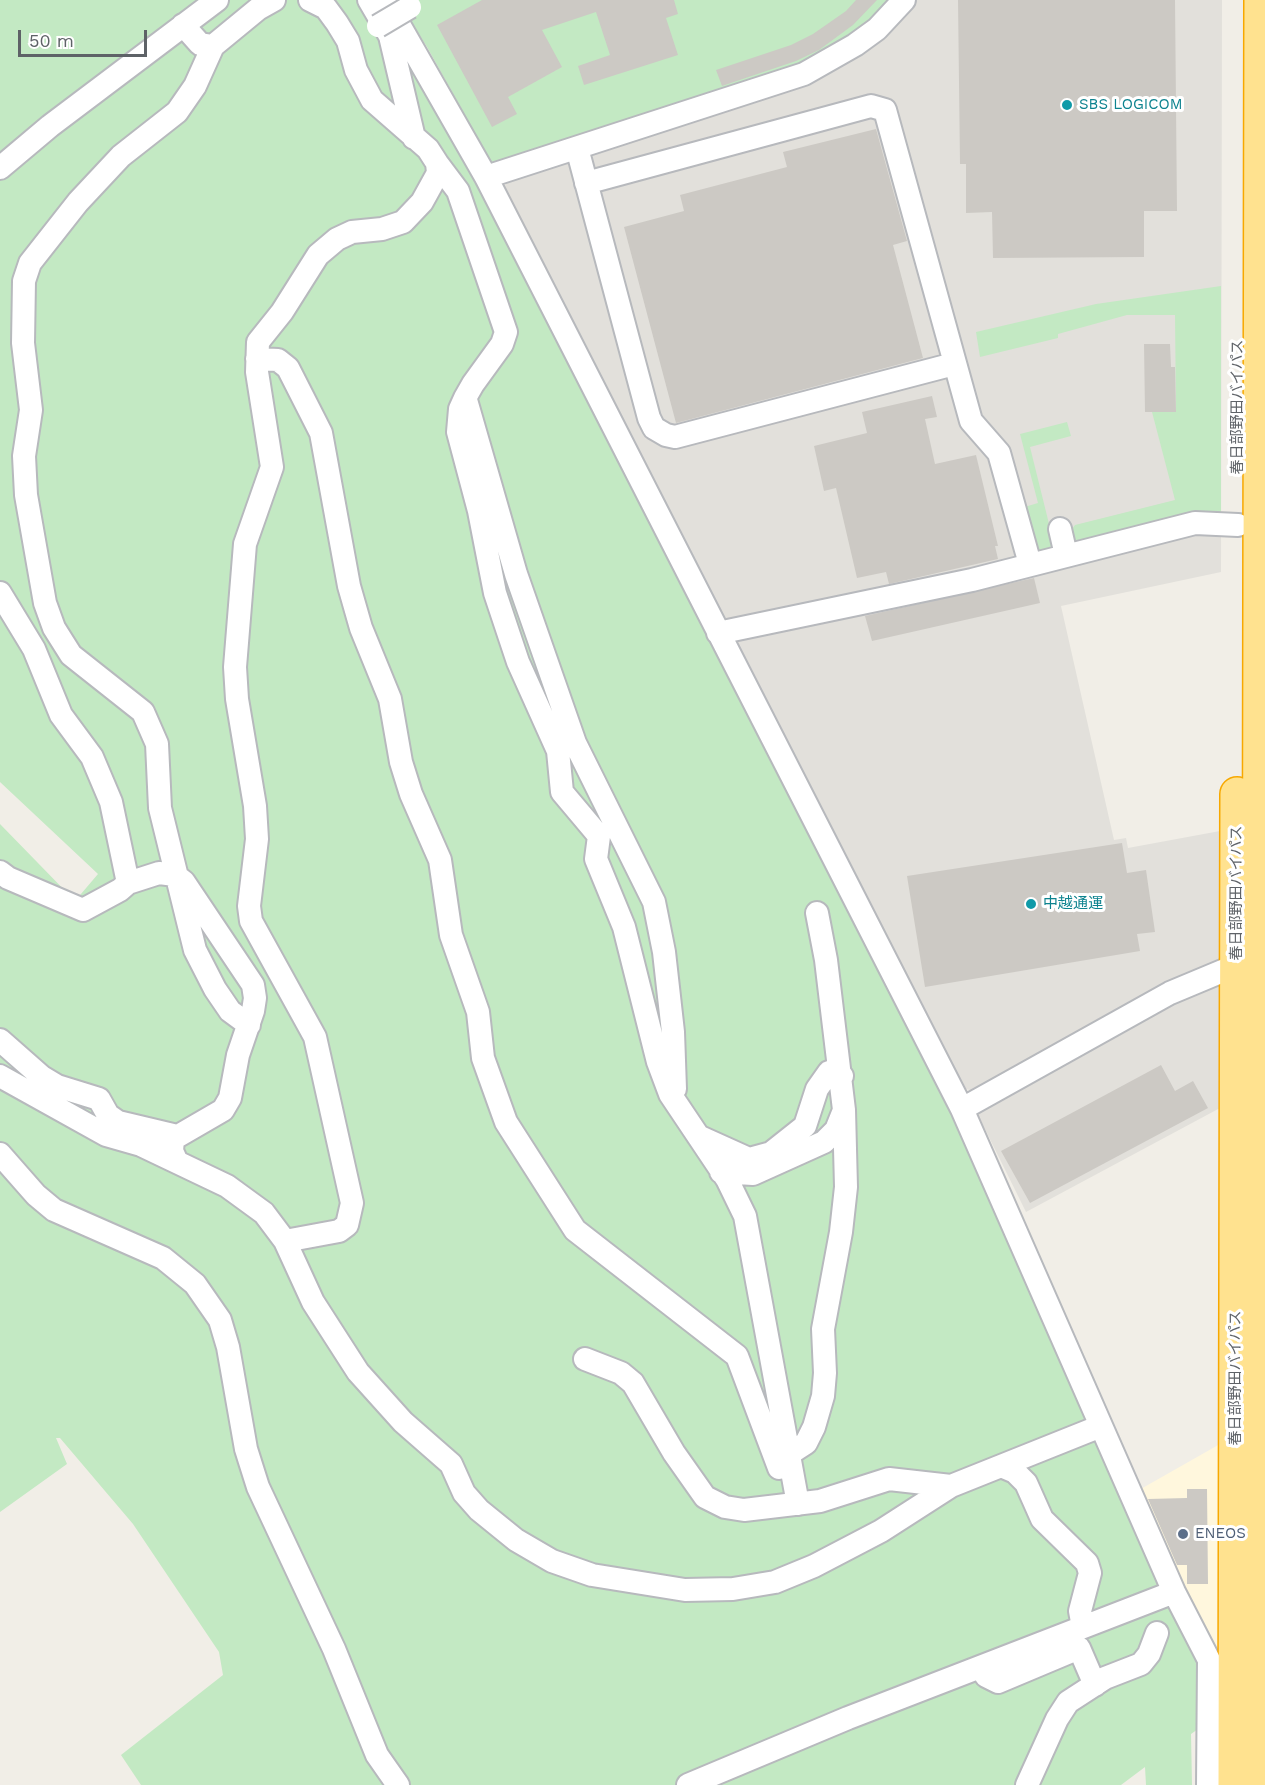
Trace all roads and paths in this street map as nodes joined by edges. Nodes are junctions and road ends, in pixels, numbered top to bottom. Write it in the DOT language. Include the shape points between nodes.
graph roads {
  1 [pos="217,0"];
  2 [pos="274,0"];
  3 [pos="310,0"];
  4 [pos="369,0"];
  5 [pos="385,0"];
  6 [pos="904,0"];
  7 [pos="1238,0"];
  8 [pos="1261,0"];
  9 [pos="417,4"];
  10 [pos="183,25"];
  11 [pos="348,41"];
  12 [pos="213,46"];
  13 [pos="414,138"];
  14 [pos="577,148"];
  15 [pos="437,163"];
  16 [pos="0,168"];
  17 [pos="486,177"];
  18 [pos="586,183"];
  19 [pos="257,359"];
  20 [pos="954,364"];
  21 [pos="465,398"];
  22 [pos="1238,525"];
  23 [pos="1060,529"];
  24 [pos="1066,555"];
  25 [pos="1030,564"];
  26 [pos="0,592"];
  27 [pos="718,633"];
  28 [pos="0,872"];
  29 [pos="175,875"];
  30 [pos="128,884"];
  31 [pos="817,913"];
  32 [pos="1254,966"];
  33 [pos="249,1025"];
  34 [pos="0,1040"];
  35 [pos="0,1076"];
  36 [pos="842,1076"];
  37 [pos="677,1105"];
  38 [pos="962,1109"];
  39 [pos="844,1110"];
  40 [pos="698,1136"];
  41 [pos="175,1137"];
  42 [pos="141,1145"];
  43 [pos="0,1154"];
  44 [pos="177,1162"];
  45 [pos="721,1172"];
  46 [pos="285,1241"];
  47 [pos="585,1359"];
  48 [pos="774,1426"];
  49 [pos="1101,1426"];
  50 [pos="784,1461"];
  51 [pos="1001,1466"];
  52 [pos="951,1486"];
  53 [pos="798,1504"];
  54 [pos="1173,1592"];
  55 [pos="1083,1626"];
  56 [pos="1157,1633"];
  57 [pos="981,1667"];
  58 [pos="1095,1685"];
  59 [pos="398,1785"];
  60 [pos="688,1785"];
  61 [pos="1027,1785"];
  62 [pos="1209,1785"];
  63 [pos="1235,1785"];
  64 [pos="1258,1785"];
  1 -- 10 [label="street"];
  2 -- 12 [label="street"];
  3 -- 11 [label="street" via="326,8"];
  4 -- 13 [label="street" via="390,36"];
  5 -- 17 [label="street"];
  6 -- 14 [label="street" via="877,29 804,74"];
  7 -- 22 [label="highway, 春日部野田バイパス"];
  8 -- 32 [label="highway, 春日部野田バイパス"];
  9 -- 11 [label="street, bridge"];
  10 -- 12 [label="street" via="200,44"];
  10 -- 16 [label="street"];
  11 -- 13 [label="street" via="356,70 372,100"];
  12 -- 29 [label="street" via="195,86 177,112 121,156 78,202 30,263 24,281 23,343 31,410 24,456 26,495 45,603 71,656 143,712 157,744 160,808"];
  13 -- 15 [label="street"];
  14 -- 17 [label="street"];
  14 -- 18 [label="street"];
  15 -- 19 [label="street" via="438,173 422,202 403,222 352,232 318,255 258,342"];
  15 -- 21 [label="street" via="458,190 506,332"];
  17 -- 27 [label="street"];
  18 -- 20 [label="street" via="649,418 654,428 666,435 675,437"];
  18 -- 20 [label="street" via="871,106 880,107 888,115"];
  19 -- 46 [label="street" via="272,467 245,544 235,667 257,839 249,906 251,921 315,1037 352,1203 347,1225 339,1231"];
  19 -- 48 [label="street" via="278,360 288,368 321,433 349,586 390,699 411,794 440,860 451,935 478,1012 483,1058 506,1122 575,1230 737,1356"];
  20 -- 25 [label="street" via="971,421 999,453"];
  21 -- 37 [label="street" via="516,574 575,743 654,902 664,952"];
  21 -- 37 [label="street" via="458,432 495,593 518,662 558,751 562,792 599,836 596,859 624,927 658,1062"];
  22 -- 24 [label="street" via="1195,523"];
  22 -- 32 [label="highway, 春日部野田バイパス"];
  23 -- 24 [label="street"];
  24 -- 25 [label="street"];
  25 -- 27 [label="street" via="972,580"];
  26 -- 30 [label="street" via="33,649 61,715 92,758 111,802"];
  27 -- 38 [label="street"];
  28 -- 30 [label="street" via="83,910"];
  29 -- 30 [label="street" via="159,873"];
  29 -- 33 [label="street" via="195,950 230,1011"];
  29 -- 33 [label="street" via="184,882 253,985 255,998"];
  31 -- 36 [label="street"];
  32 -- 38 [label="street" via="1170,993"];
  32 -- 63 [label="highway, 春日部野田バイパス"];
  32 -- 64 [label="highway, 春日部野田バイパス"];
  33 -- 41 [label="street" via="230,1098 222,1110"];
  34 -- 41 [label="street" via="57,1086 99,1099 108,1115 118,1122"];
  35 -- 42 [label="street" via="96,1130"];
  36 -- 39 [label="street"];
  36 -- 40 [label="street" via="829,1072 817,1089 805,1126 771,1153 748,1158"];
  37 -- 40 [label="street"];
  38 -- 49 [label="street"];
  39 -- 45 [label="street" via="836,1130 824,1143 753,1174"];
  39 -- 50 [label="street" via="846,1187 823,1329 823,1396 806,1443"];
  40 -- 45 [label="street"];
  41 -- 42 [label="street"];
  41 -- 44 [label="street" via="172,1151"];
  42 -- 44 [label="street"];
  43 -- 59 [label="street" via="54,1210 163,1258 195,1284 220,1320 246,1449 258,1487 334,1649 377,1755"];
  44 -- 46 [label="street" via="227,1186 264,1213"];
  45 -- 48 [label="street" via="745,1216"];
  46 -- 52 [label="street" via="313,1302 358,1372 403,1422 451,1464 464,1493 478,1510 516,1540 552,1561 592,1575 685,1590 733,1589 775,1582 881,1531"];
  47 -- 53 [label="street" via="621,1373 633,1383 705,1497 725,1507 744,1510"];
  48 -- 50 [label="street"];
  49 -- 51 [label="street"];
  49 -- 54 [label="street"];
  50 -- 53 [label="street"];
  51 -- 52 [label="street"];
  51 -- 55 [label="street" via="1026,1483 1042,1519 1087,1563 1090,1573 1080,1611"];
  52 -- 53 [label="street" via="889,1479"];
  54 -- 55 [label="street"];
  54 -- 62 [label="street" via="1209,1660"];
  55 -- 57 [label="street"];
  56 -- 58 [label="street" via="1141,1664"];
  57 -- 58 [label="street" via="986,1676 998,1682 1079,1648"];
  57 -- 60 [label="street"];
  58 -- 61 [label="street" via="1068,1702"];
}
